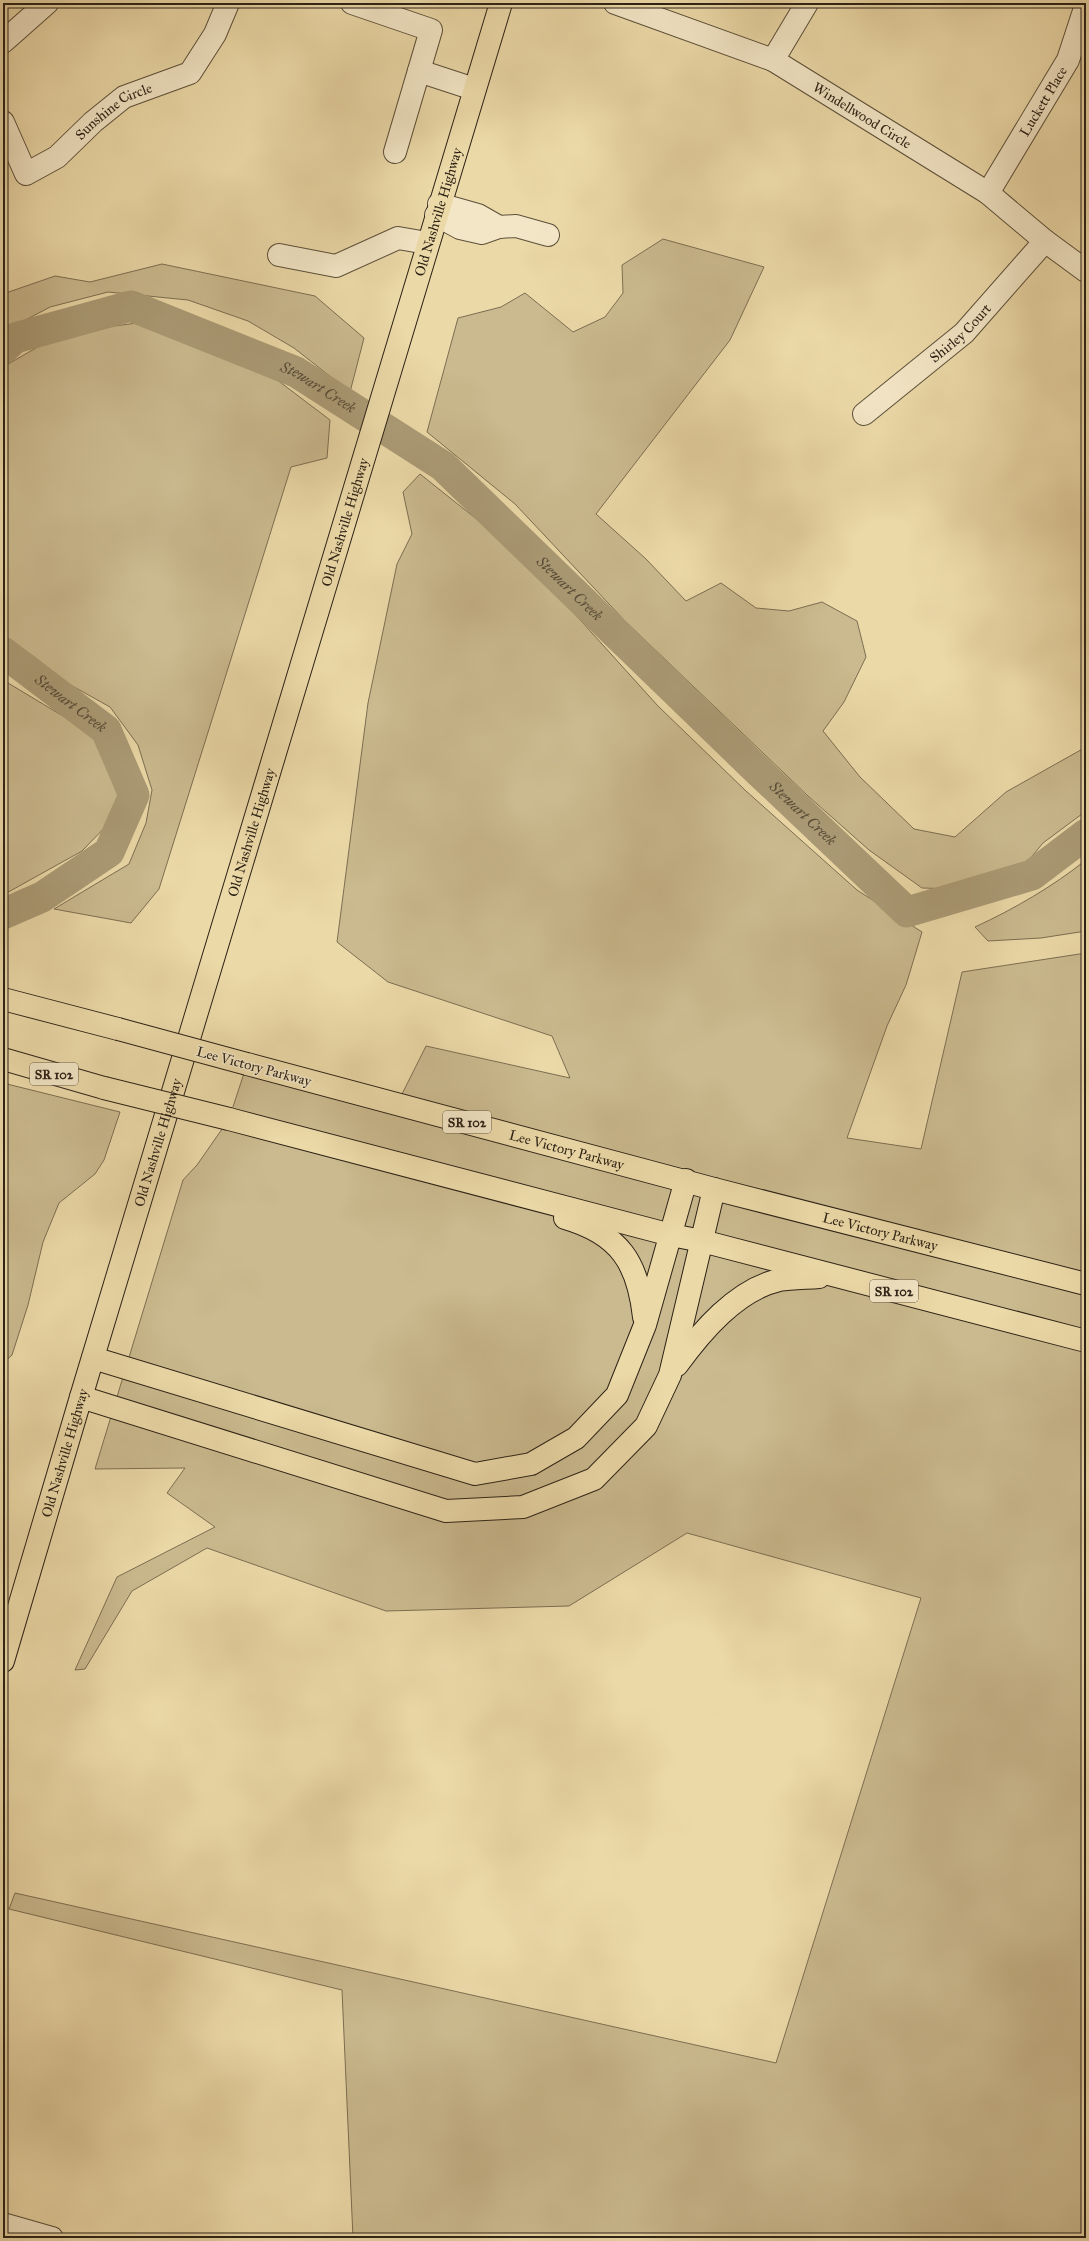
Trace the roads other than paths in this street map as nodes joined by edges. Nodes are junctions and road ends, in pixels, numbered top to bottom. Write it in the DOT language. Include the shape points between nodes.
graph roads {
  1 [pos="47,3"];
  2 [pos="228,3"];
  3 [pos="352,3"];
  4 [pos="501,3"];
  5 [pos="615,3"];
  6 [pos="807,3"];
  7 [pos="1086,5"];
  8 [pos="3,42"];
  9 [pos="773,60"];
  10 [pos="419,71"];
  11 [pos="474,90"];
  12 [pos="3,122"];
  13 [pos="395,152"];
  14 [pos="988,193"];
  15 [pos="438,209"];
  16 [pos="548,235"];
  17 [pos="1045,241"];
  18 [pos="427,244"];
  19 [pos="279,255"];
  20 [pos="1086,271"];
  21 [pos="864,414"];
  22 [pos="3,999"];
  23 [pos="3,1059"];
  24 [pos="380,1158"];
  25 [pos="686,1180"];
  26 [pos="714,1189"];
  27 [pos="670,1235"];
  28 [pos="702,1241"];
  29 [pos="834,1275"];
  30 [pos="1086,1284"];
  31 [pos="645,1325"];
  32 [pos="1086,1341"];
  33 [pos="93,1358"];
  34 [pos="670,1375"];
  35 [pos="81,1397"];
  36 [pos="3,1662"];
  37 [pos="3,2224"];
  38 [pos="52,2238"];
  1 -- 8 [label="street"];
  2 -- 12 [label="street, Sunshine Circle" via="215,34 190,73 124,97 93,122 57,157 26,174"];
  3 -- 10 [label="street" via="431,30"];
  4 -- 11 [label="main road, Old Nashville Highway"];
  5 -- 9 [label="street, Windellwood Circle"];
  6 -- 9 [label="street"];
  7 -- 14 [label="street, Luckett Place" via="1068,60"];
  9 -- 14 [label="street, Windellwood Circle"];
  10 -- 11 [label="street"];
  10 -- 13 [label="street"];
  11 -- 15 [label="main road, Old Nashville Highway"];
  14 -- 17 [label="street, Windellwood Circle"];
  15 -- 16 [label="street" via="460,228 482,233 499,227 516,226"];
  15 -- 18 [label="main road, Old Nashville Highway"];
  17 -- 20 [label="street, Windellwood Circle"];
  17 -- 21 [label="street, Shirley Court" via="964,333"];
  18 -- 19 [label="street" via="398,238 336,266"];
  18 -- 33 [label="main road, Old Nashville Highway"];
  22 -- 25 [label="main road, Lee Victory Parkway / SR 102, bridge"];
  23 -- 24 [label="main road, SR 102, bridge" via="104,1088"];
  24 -- 27 [label="main road, SR 102"];
  24 -- 31 [label="main road" via="423,1181 570,1220 599,1233 617,1246 630,1261 638,1279"];
  25 -- 26 [label="main road, Lee Victory Parkway / SR 102"];
  25 -- 27 [label="main road"];
  26 -- 28 [label="main road"];
  26 -- 30 [label="main road, Lee Victory Parkway / SR 102"];
  27 -- 28 [label="main road, SR 102"];
  27 -- 31 [label="main road"];
  28 -- 29 [label="main road, SR 102"];
  28 -- 34 [label="main road"];
  29 -- 32 [label="main road, SR 102"];
  29 -- 34 [label="main road" via="778,1280 747,1294 718,1316 693,1342"];
  31 -- 33 [label="main road" via="616,1395 576,1438 531,1464 475,1474"];
  33 -- 35 [label="main road, Old Nashville Highway"];
  34 -- 35 [label="main road" via="646,1426 594,1480 523,1507 446,1511"];
  35 -- 36 [label="main road, Old Nashville Highway"];
  37 -- 38 [label="street"];
}
